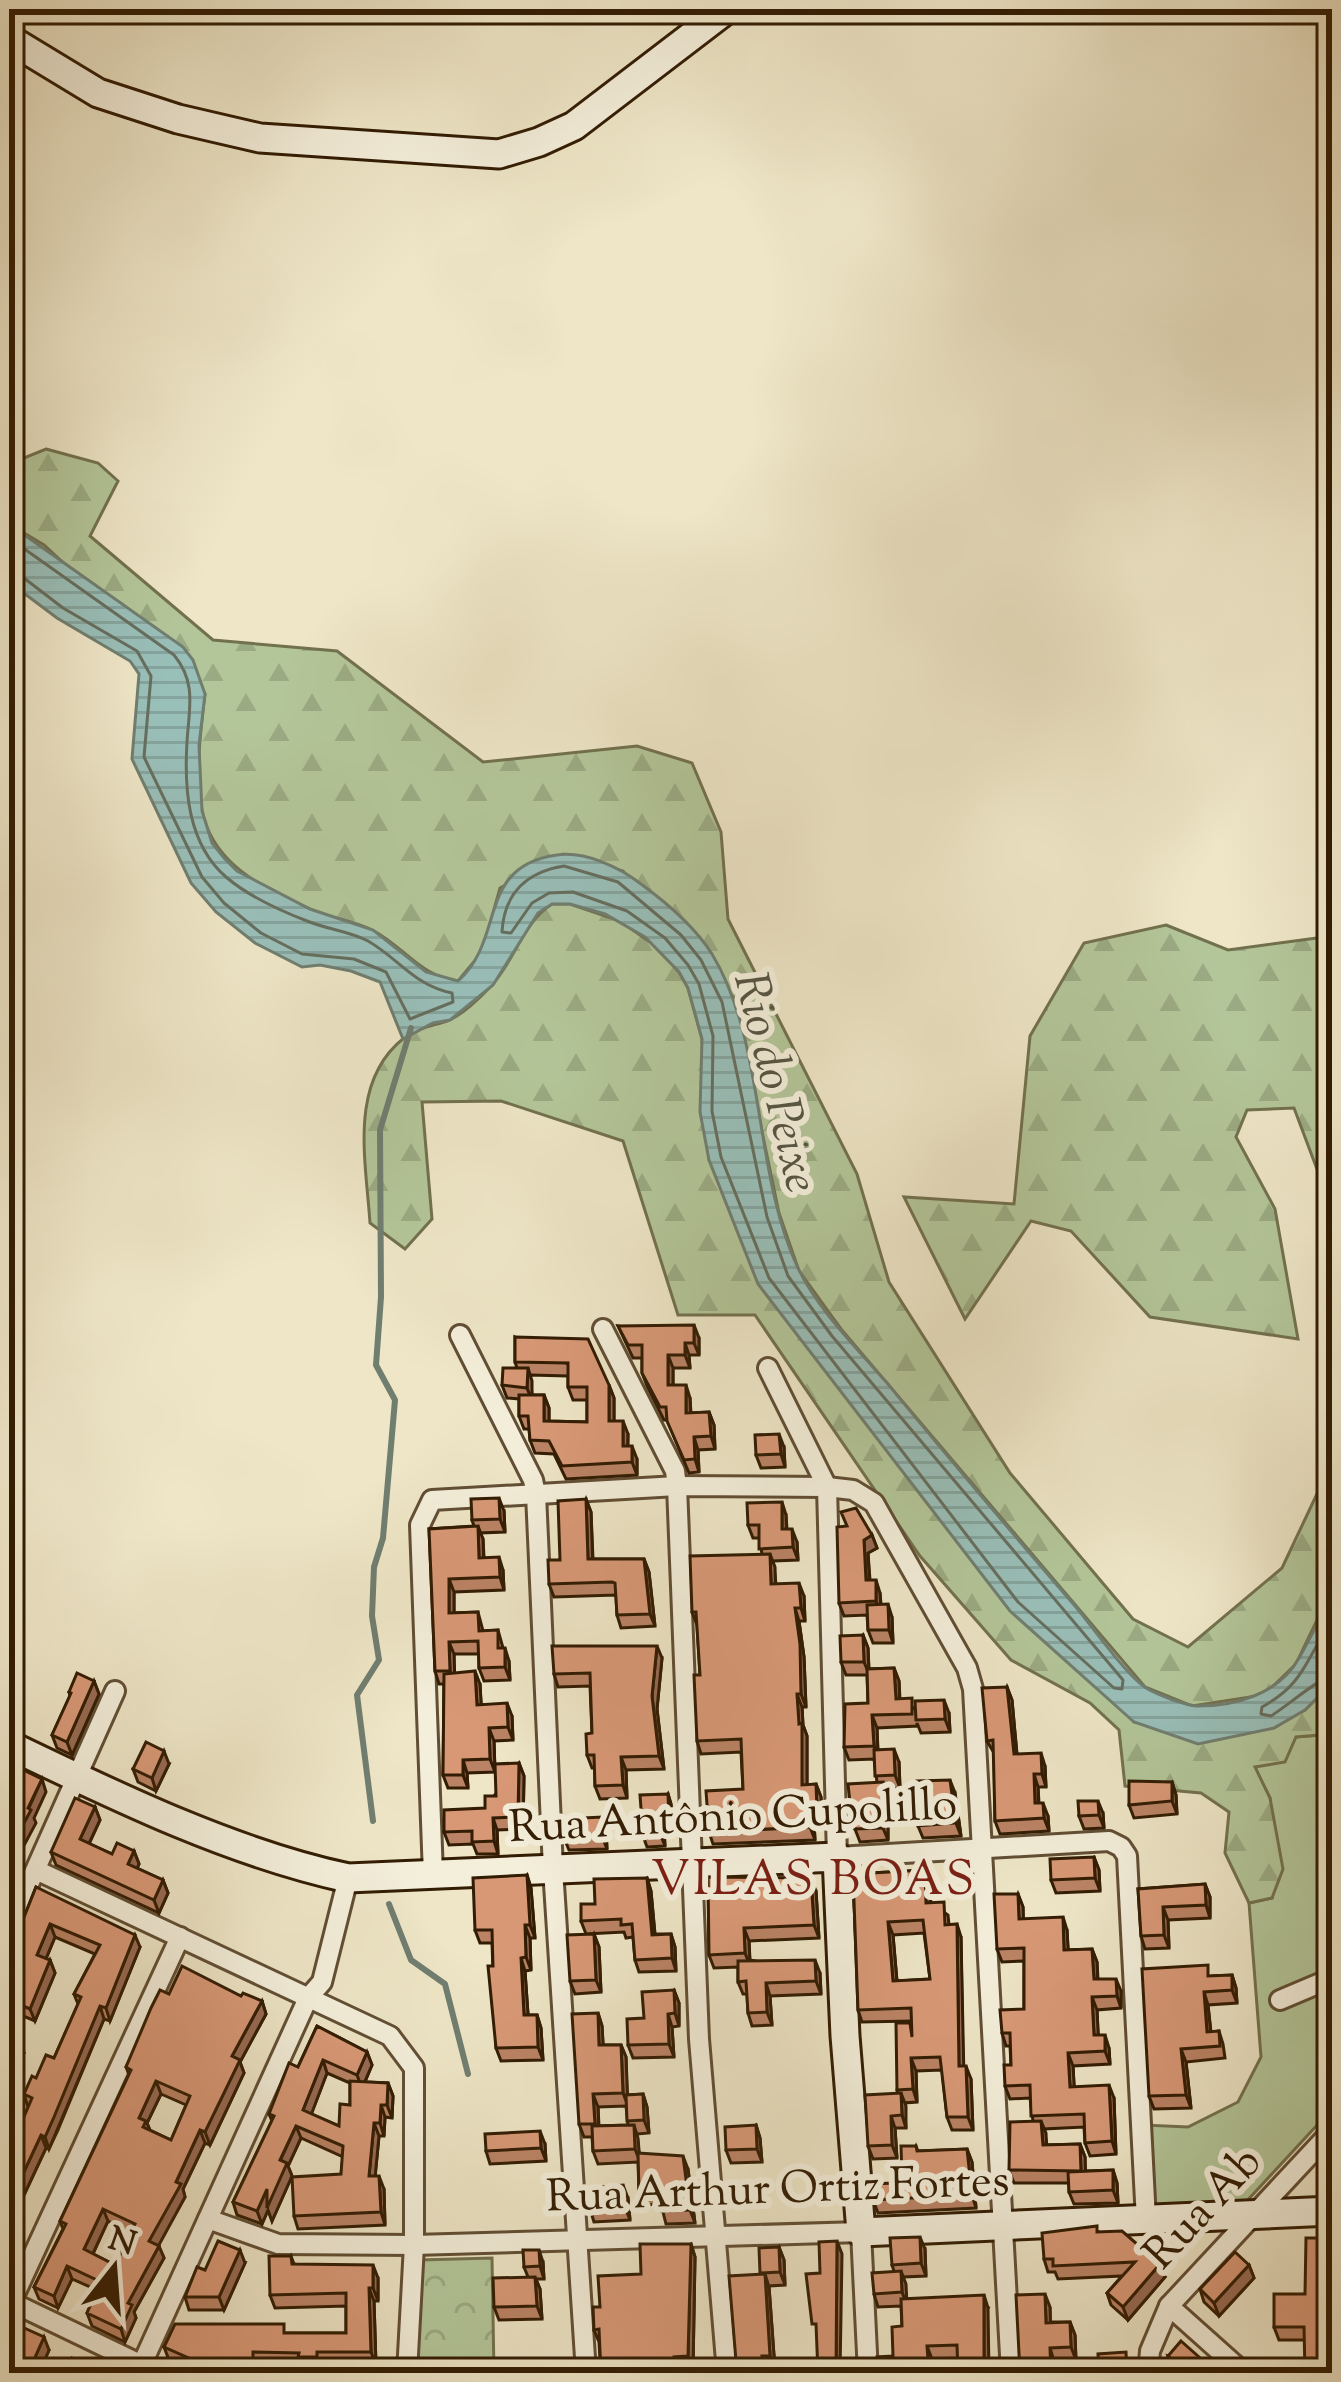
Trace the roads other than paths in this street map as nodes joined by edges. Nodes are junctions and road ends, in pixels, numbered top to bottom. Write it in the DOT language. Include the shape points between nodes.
graph roads {
  1 [pos="727,9"];
  2 [pos="9,39"];
  3 [pos="602,1329"];
  4 [pos="460,1335"];
  5 [pos="768,1367"];
  6 [pos="677,1486"];
  7 [pos="827,1487"];
  8 [pos="536,1494"];
  9 [pos="115,1690"];
  10 [pos="9,1745"];
  11 [pos="76,1778"];
  12 [pos="981,1850"];
  13 [pos="837,1857"];
  14 [pos="690,1862"];
  15 [pos="553,1869"];
  16 [pos="36,1870"];
  17 [pos="433,1875"];
  18 [pos="348,1878"];
  19 [pos="9,1929"];
  20 [pos="180,1937"];
  21 [pos="1332,1978"];
  22 [pos="308,1998"];
  23 [pos="1280,2000"];
  24 [pos="1332,2131"];
  25 [pos="1332,2211"];
  26 [pos="1253,2216"];
  27 [pos="208,2219"];
  28 [pos="1146,2220"];
  29 [pos="1006,2226"];
  30 [pos="861,2232"];
  31 [pos="718,2238"];
  32 [pos="579,2241"];
  33 [pos="414,2245"];
  34 [pos="10,2303"];
  35 [pos="1169,2306"];
  36 [pos="146,2371"];
  37 [pos="407,2373"];
  38 [pos="586,2373"];
  39 [pos="727,2373"];
  40 [pos="868,2373"];
  41 [pos="1011,2373"];
  42 [pos="1148,2373"];
  43 [pos="1244,2373"];
  1 -- 2 [label="street" via="574,126 499,154 260,138 178,119 98,93"];
  3 -- 6 [label="street"];
  4 -- 8 [label="street"];
  5 -- 7 [label="street"];
  6 -- 7 [label="street"];
  6 -- 8 [label="street"];
  6 -- 14 [label="street"];
  7 -- 12 [label="street" via="874,1503 967,1668"];
  7 -- 13 [label="street"];
  8 -- 15 [label="street"];
  8 -- 17 [label="street" via="432,1500 420,1525"];
  9 -- 11 [label="street"];
  10 -- 11 [label="street, Rua Antônio Cupolillo"];
  11 -- 16 [label="street"];
  11 -- 18 [label="street, Rua Antônio Cupolillo" via="288,1865"];
  12 -- 13 [label="street, Rua Antônio Cupolillo"];
  12 -- 28 [label="street, Rua Antônio Cupolillo" via="1109,1841 1127,1856"];
  12 -- 29 [label="street"];
  13 -- 14 [label="street, Rua Antônio Cupolillo"];
  13 -- 30 [label="street"];
  14 -- 15 [label="street, Rua Antônio Cupolillo"];
  14 -- 31 [label="street"];
  15 -- 17 [label="street, Rua Antônio Cupolillo"];
  15 -- 32 [label="street"];
  16 -- 19 [label="street"];
  16 -- 20 [label="street"];
  17 -- 18 [label="street, Rua Antônio Cupolillo"];
  18 -- 22 [label="street" via="322,1982"];
  20 -- 22 [label="street"];
  20 -- 34 [label="street"];
  21 -- 23 [label="street"];
  22 -- 27 [label="street"];
  22 -- 33 [label="street" via="390,2036 414,2068"];
  24 -- 26 [label="street, Rua Ab"];
  25 -- 26 [label="street, Rua Arthur Ortiz Fortes"];
  26 -- 28 [label="street, Rua Arthur Ortiz Fortes"];
  26 -- 35 [label="street, Rua Ab"];
  27 -- 33 [label="street, Rua Arthur Ortiz Fortes" via="278,2244"];
  27 -- 36 [label="street"];
  28 -- 29 [label="street, Rua Arthur Ortiz Fortes"];
  29 -- 30 [label="street, Rua Arthur Ortiz Fortes"];
  29 -- 41 [label="street"];
  30 -- 31 [label="street, Rua Arthur Ortiz Fortes"];
  30 -- 40 [label="street"];
  31 -- 32 [label="street, Rua Arthur Ortiz Fortes"];
  31 -- 39 [label="street"];
  32 -- 33 [label="street, Rua Arthur Ortiz Fortes"];
  32 -- 38 [label="street"];
  33 -- 37 [label="street"];
  34 -- 36 [label="street"];
  35 -- 42 [label="street, Rua Ab"];
  35 -- 43 [label="street"];
}
